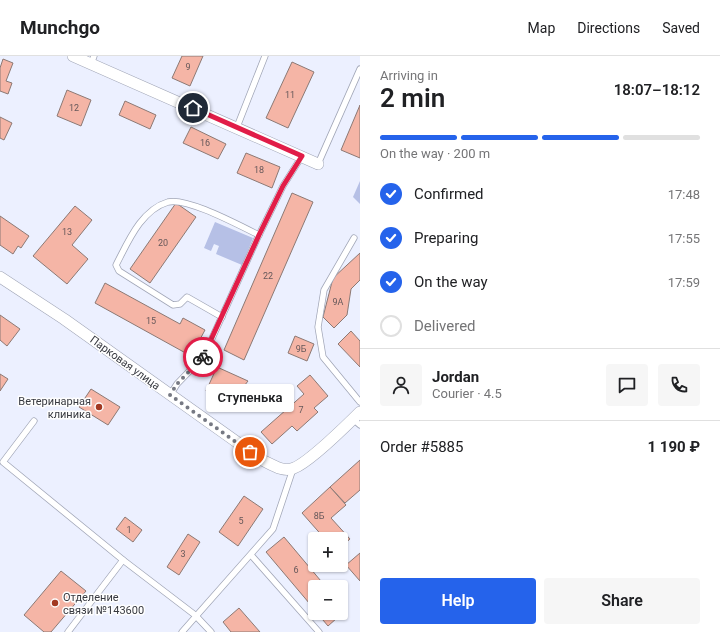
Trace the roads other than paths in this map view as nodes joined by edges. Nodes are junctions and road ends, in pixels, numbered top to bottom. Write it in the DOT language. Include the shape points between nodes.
graph roads {
  1 [pos="73,56"];
  2 [pos="265,56"];
  3 [pos="92,60"];
  4 [pos="360,69"];
  5 [pos="237,127"];
  6 [pos="302,156"];
  7 [pos="318,164"];
  8 [pos="259,235"];
  9 [pos="354,238"];
  10 [pos="0,277"];
  11 [pos="222,317"];
  12 [pos="170,395"];
  13 [pos="360,402"];
  14 [pos="358,419"];
  15 [pos="34,421"];
  16 [pos="293,469"];
  17 [pos="251,555"];
  18 [pos="123,560"];
  19 [pos="195,615"];
  20 [pos="68,632"];
  21 [pos="182,632"];
  22 [pos="210,632"];
  23 [pos="319,632"];
  1 -- 3 [label="street"];
  2 -- 5 [label="lane"];
  3 -- 5 [label="street"];
  4 -- 7 [label="lane"];
  5 -- 6 [label="street"];
  6 -- 7 [label="street"];
  6 -- 8 [label="lane" via="283,186"];
  8 -- 11 [label="lane"];
  8 -- 11 [label="lane" via="196,206 178,201 168,202 150,213 139,225 116,264 119,271 173,305 180,304 187,297"];
  9 -- 13 [label="lane" via="324,290 318,327 323,357"];
  10 -- 12 [label="street, Парковая улица"];
  11 -- 12 [label="lane" via="201,360 177,384"];
  12 -- 16 [label="street, Парковая улица" via="262,460 278,468"];
  14 -- 16 [label="street"];
  15 -- 18 [label="lane" via="3,462"];
  16 -- 17 [label="lane" via="274,529"];
  17 -- 19 [label="lane"];
  17 -- 23 [label="lane"];
  18 -- 19 [label="lane"];
  18 -- 20 [label="lane"];
  19 -- 21 [label="lane"];
  19 -- 22 [label="lane"];
}
